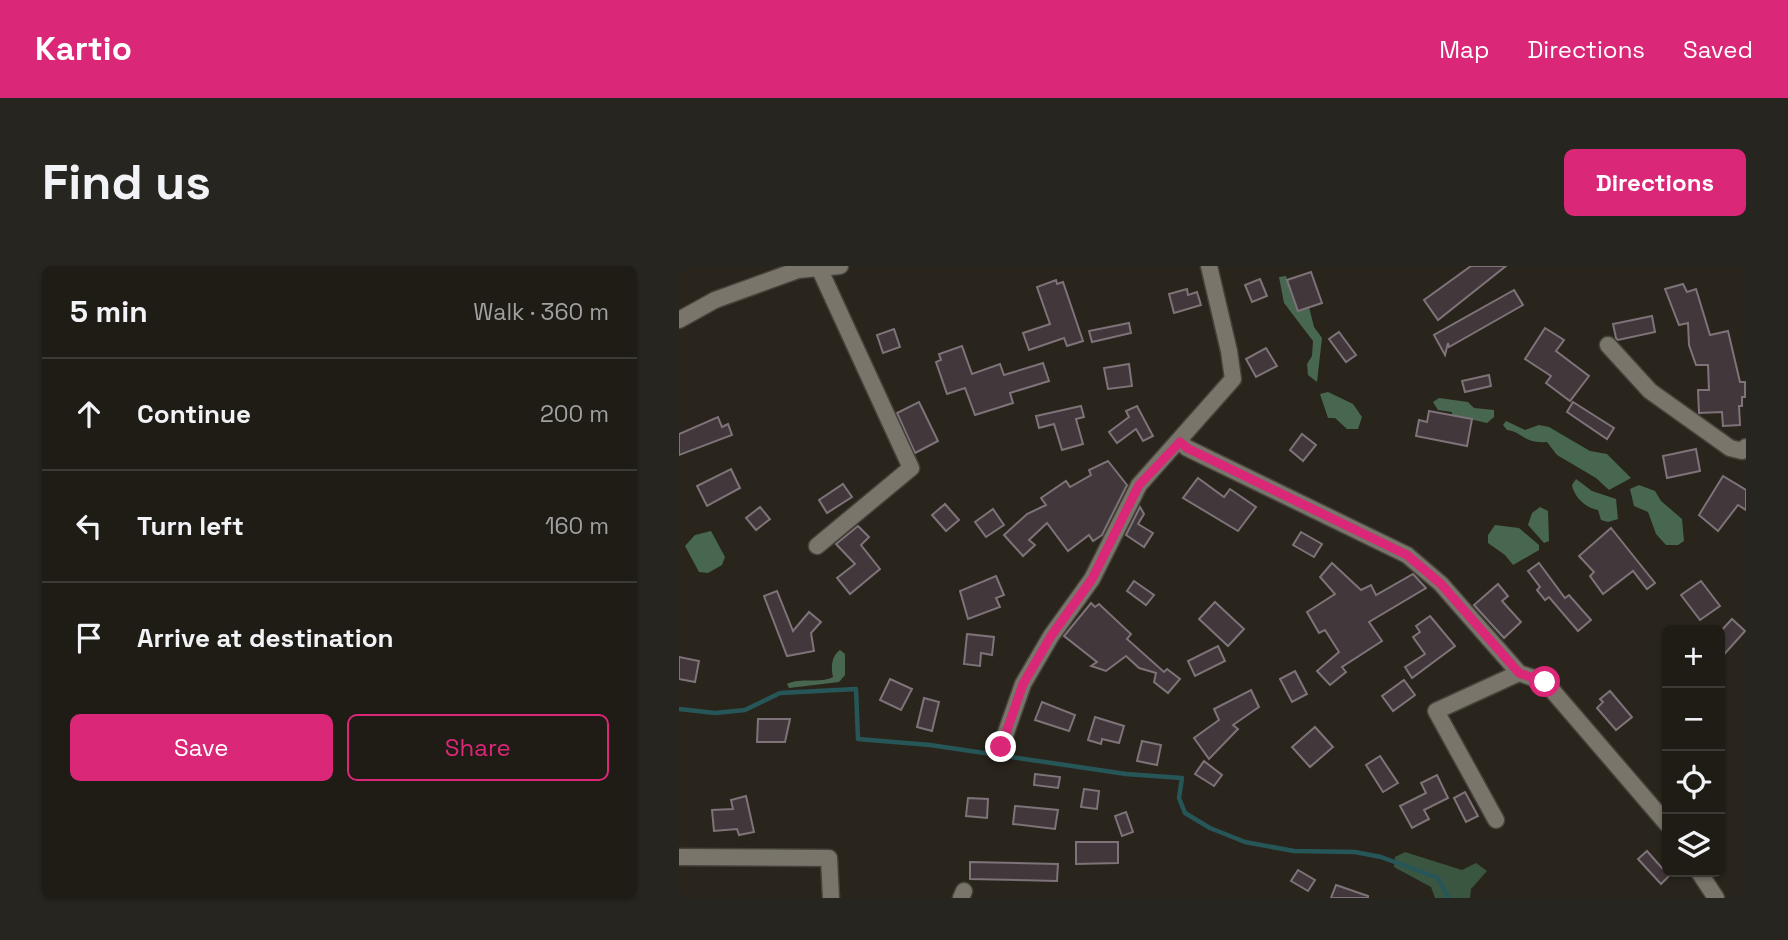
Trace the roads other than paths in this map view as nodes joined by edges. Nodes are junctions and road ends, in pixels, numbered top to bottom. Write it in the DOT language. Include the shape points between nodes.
graph roads {
  1 [pos="840,266"];
  2 [pos="1209,266"];
  3 [pos="820,270"];
  4 [pos="679,320"];
  5 [pos="1608,345"];
  6 [pos="1180,442"];
  7 [pos="1746,447"];
  8 [pos="817,546"];
  9 [pos="1519,673"];
  10 [pos="1001,747"];
  11 [pos="1662,818"];
  12 [pos="1496,820"];
  13 [pos="679,857"];
  14 [pos="1702,877"];
  15 [pos="831,898"];
  16 [pos="1716,898"];
  1 -- 3 [label="street"];
  2 -- 6 [label="street" via="1233,379"];
  3 -- 4 [label="street" via="798,270 715,300"];
  3 -- 8 [label="street" via="911,468"];
  5 -- 7 [label="street" via="1650,391 1730,448 1742,451"];
  6 -- 9 [label="street" via="1423,566"];
  6 -- 10 [label="street" via="1139,485 1092,579 1023,684"];
  9 -- 11 [label="street" via="1545,682"];
  9 -- 12 [label="street" via="1436,711"];
  13 -- 15 [label="street" via="829,858"];
  14 -- 16 [label="street"];
}
